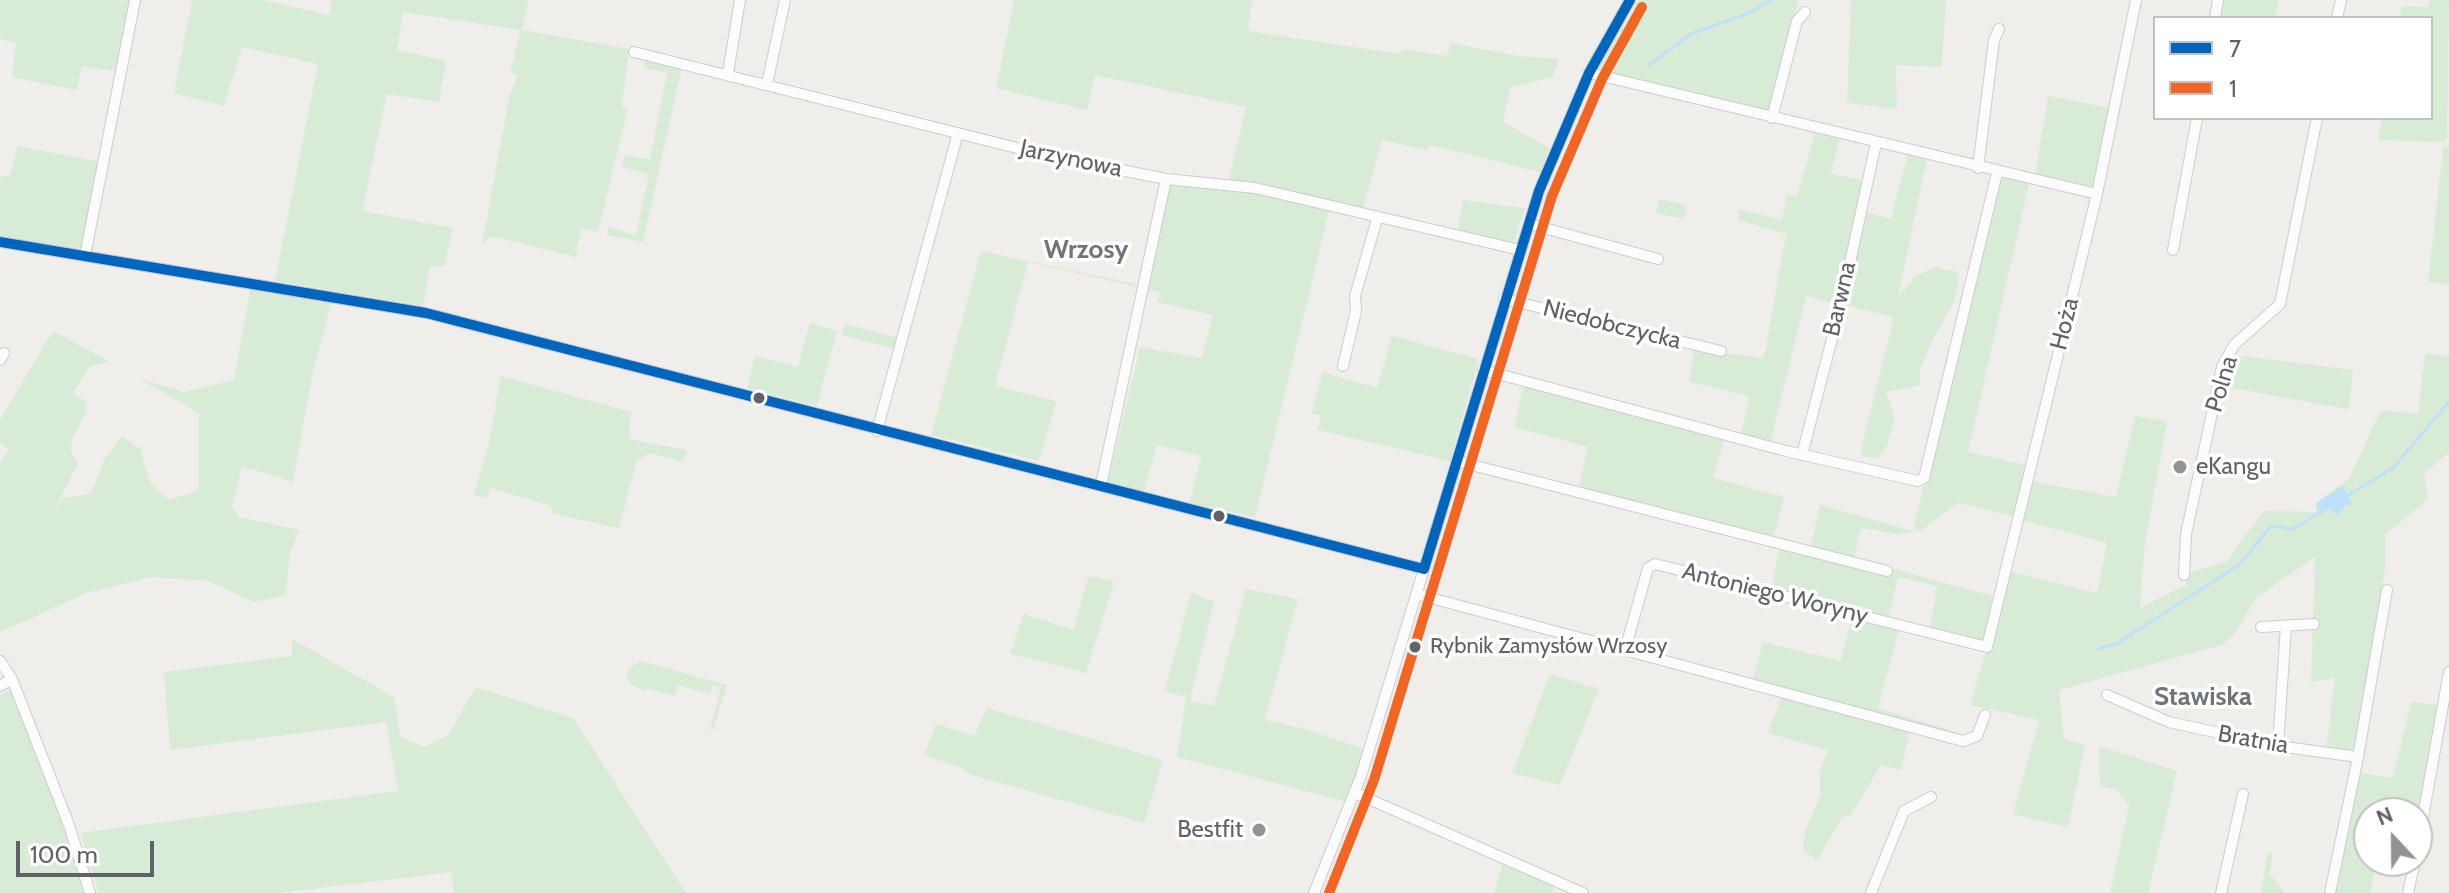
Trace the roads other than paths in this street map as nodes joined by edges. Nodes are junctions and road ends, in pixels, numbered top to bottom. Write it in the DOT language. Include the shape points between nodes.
graph roads {
  1 [pos="135,0"];
  2 [pos="740,0"];
  3 [pos="785,0"];
  4 [pos="1630,0"];
  5 [pos="2136,0"];
  6 [pos="1805,12"];
  7 [pos="1999,29"];
  8 [pos="634,52"];
  9 [pos="728,73"];
  10 [pos="1589,73"];
  11 [pos="767,84"];
  12 [pos="1772,118"];
  13 [pos="2197,120"];
  14 [pos="2317,120"];
  15 [pos="958,133"];
  16 [pos="1876,143"];
  17 [pos="1978,168"];
  18 [pos="1997,173"];
  19 [pos="1166,179"];
  20 [pos="2097,194"];
  21 [pos="1377,219"];
  22 [pos="1529,224"];
  23 [pos="0,242"];
  24 [pos="1520,250"];
  25 [pos="2173,250"];
  26 [pos="85,256"];
  27 [pos="1658,259"];
  28 [pos="1504,299"];
  29 [pos="1721,351"];
  30 [pos="1343,366"];
  31 [pos="1483,370"];
  32 [pos="877,431"];
  33 [pos="1802,455"];
  34 [pos="1456,461"];
  35 [pos="1101,485"];
  36 [pos="1424,569"];
  37 [pos="1887,571"];
  38 [pos="2184,575"];
  39 [pos="2387,590"];
  40 [pos="1416,594"];
  41 [pos="2314,624"];
  42 [pos="2286,626"];
  43 [pos="2261,627"];
  44 [pos="1987,647"];
  45 [pos="1625,650"];
  46 [pos="0,661"];
  47 [pos="2449,672"];
  48 [pos="12,679"];
  49 [pos="0,686"];
  50 [pos="2107,695"];
  51 [pos="1985,715"];
  52 [pos="2278,746"];
  53 [pos="2358,757"];
  54 [pos="1355,793"];
  55 [pos="2243,794"];
  56 [pos="1931,797"];
  57 [pos="2427,797"];
  58 [pos="1559,888"];
  59 [pos="90,893"];
  60 [pos="1314,893"];
  61 [pos="1583,893"];
  62 [pos="1871,893"];
  63 [pos="2221,893"];
  64 [pos="2330,893"];
  1 -- 26 [label="street"];
  2 -- 9 [label="street"];
  3 -- 11 [label="street"];
  4 -- 10 [label="street"];
  5 -- 20 [label="street, Hoża"];
  6 -- 12 [label="street" via="1797,21"];
  7 -- 17 [label="street"];
  8 -- 9 [label="street, Jarzynowa"];
  9 -- 11 [label="street, Jarzynowa"];
  10 -- 12 [label="street"];
  10 -- 22 [label="street"];
  11 -- 15 [label="street, Jarzynowa"];
  12 -- 16 [label="street"];
  13 -- 25 [label="street"];
  14 -- 38 [label="street, Polna" via="2280,304 2234,345 2222,367 2186,534"];
  15 -- 19 [label="street, Jarzynowa"];
  15 -- 32 [label="street"];
  16 -- 17 [label="street"];
  16 -- 33 [label="street, Barwna"];
  17 -- 18 [label="street"];
  18 -- 20 [label="street"];
  18 -- 33 [label="street" via="1924,478 1904,479"];
  19 -- 21 [label="street, Jarzynowa" via="1255,188"];
  19 -- 35 [label="street"];
  20 -- 44 [label="street, Hoża"];
  21 -- 24 [label="street, Jarzynowa"];
  21 -- 30 [label="street" via="1355,296"];
  22 -- 24 [label="street"];
  22 -- 27 [label="street"];
  23 -- 26 [label="street"];
  24 -- 28 [label="street"];
  26 -- 32 [label="street" via="426,313"];
  28 -- 29 [label="street, Niedobczycka"];
  28 -- 31 [label="street"];
  31 -- 33 [label="street"];
  31 -- 34 [label="street"];
  32 -- 35 [label="street"];
  34 -- 36 [label="street"];
  34 -- 37 [label="street"];
  35 -- 36 [label="street"];
  36 -- 40 [label="street"];
  39 -- 53 [label="street"];
  40 -- 45 [label="street"];
  40 -- 54 [label="street"];
  41 -- 42 [label="street"];
  42 -- 43 [label="street"];
  42 -- 52 [label="street"];
  44 -- 45 [label="street, Antoniego Woryny" via="1655,564 1648,568"];
  45 -- 51 [label="street" via="1963,741 1977,736"];
  46 -- 48 [label="street"];
  47 -- 57 [label="street"];
  48 -- 49 [label="street"];
  48 -- 59 [label="street"];
  50 -- 52 [label="street, Bratnia" via="2169,722"];
  52 -- 53 [label="street, Bratnia"];
  53 -- 64 [label="street"];
  54 -- 58 [label="street"];
  54 -- 60 [label="street"];
  55 -- 63 [label="street"];
  56 -- 62 [label="street" via="1904,811"];
  58 -- 61 [label="street"];
}
